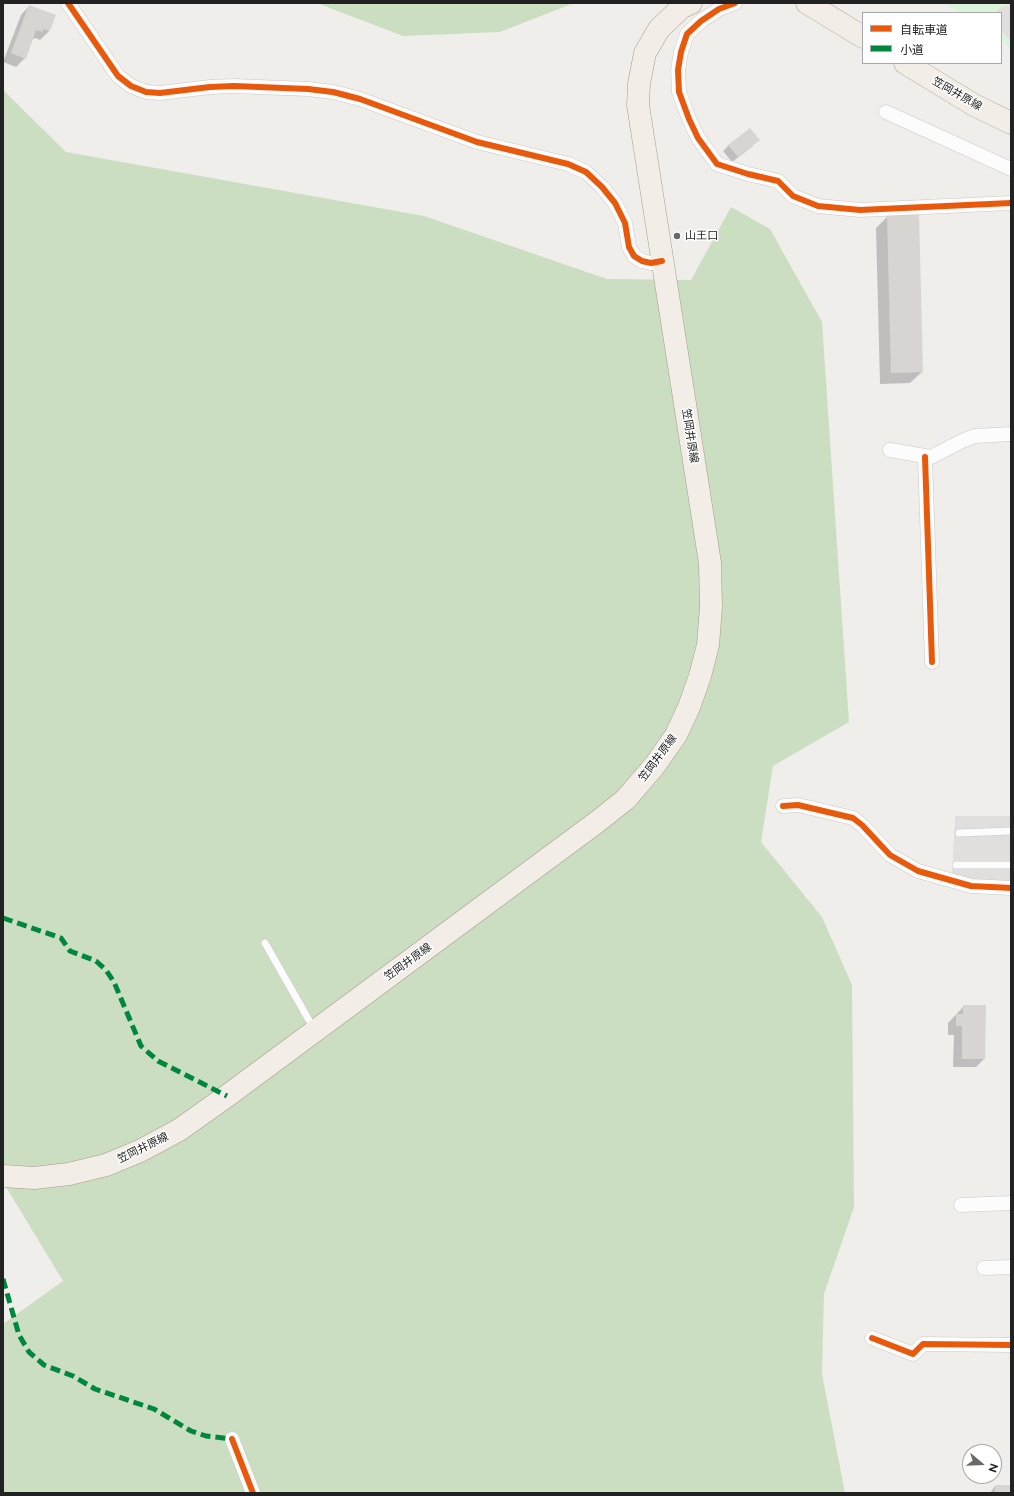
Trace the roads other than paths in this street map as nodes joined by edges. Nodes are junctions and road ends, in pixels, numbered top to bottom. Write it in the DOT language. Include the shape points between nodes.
graph roads {
  1 [pos="68,3"];
  2 [pos="691,3"];
  3 [pos="736,3"];
  4 [pos="807,3"];
  5 [pos="862,36"];
  6 [pos="907,64"];
  7 [pos="886,112"];
  8 [pos="1011,123"];
  9 [pos="1011,169"];
  10 [pos="1011,203"];
  11 [pos="662,261"];
  12 [pos="1011,434"];
  13 [pos="890,450"];
  14 [pos="925,457"];
  15 [pos="932,662"];
  16 [pos="783,806"];
  17 [pos="1011,832"];
  18 [pos="959,833"];
  19 [pos="956,865"];
  20 [pos="1011,865"];
  21 [pos="1011,888"];
  22 [pos="265,943"];
  23 [pos="315,1031"];
  24 [pos="3,1176"];
  25 [pos="1011,1203"];
  26 [pos="961,1205"];
  27 [pos="1011,1267"];
  28 [pos="984,1268"];
  29 [pos="872,1338"];
  30 [pos="1011,1345"];
  31 [pos="232,1439"];
  32 [pos="253,1493"];
  1 -- 11 [label="street" via="118,76 131,86 146,92 234,86 333,92 360,99 477,142 568,164 586,172 615,203 625,223 629,247 634,256 651,263"];
  2 -- 11 [label="main road, 笠岡井原線" via="681,8 659,28 645,53 638,84 638,105"];
  3 -- 10 [label="street" via="719,8 687,34 678,70 679,92 689,119 698,138 717,164 778,181 793,196 818,206 860,210"];
  4 -- 5 [label="main road"];
  6 -- 8 [label="main road, 笠岡井原線" via="968,102"];
  7 -- 9 [label="street"];
  11 -- 23 [label="main road, 笠岡井原線" via="710,563 711,607 708,645 686,714 676,735 655,765 626,799"];
  12 -- 14 [label="street" via="975,436 932,457"];
  13 -- 14 [label="street"];
  14 -- 15 [label="street"];
  16 -- 21 [label="street" via="798,805 853,818 890,855 918,871 971,886"];
  17 -- 18 [label="lane"];
  19 -- 20 [label="lane"];
  22 -- 23 [label="lane"];
  23 -- 24 [label="main road, 笠岡井原線" via="179,1130 140,1151 106,1165 69,1174 34,1178"];
  25 -- 26 [label="street"];
  27 -- 28 [label="street"];
  29 -- 30 [label="street" via="913,1354 923,1344"];
  31 -- 32 [label="street"];
}
